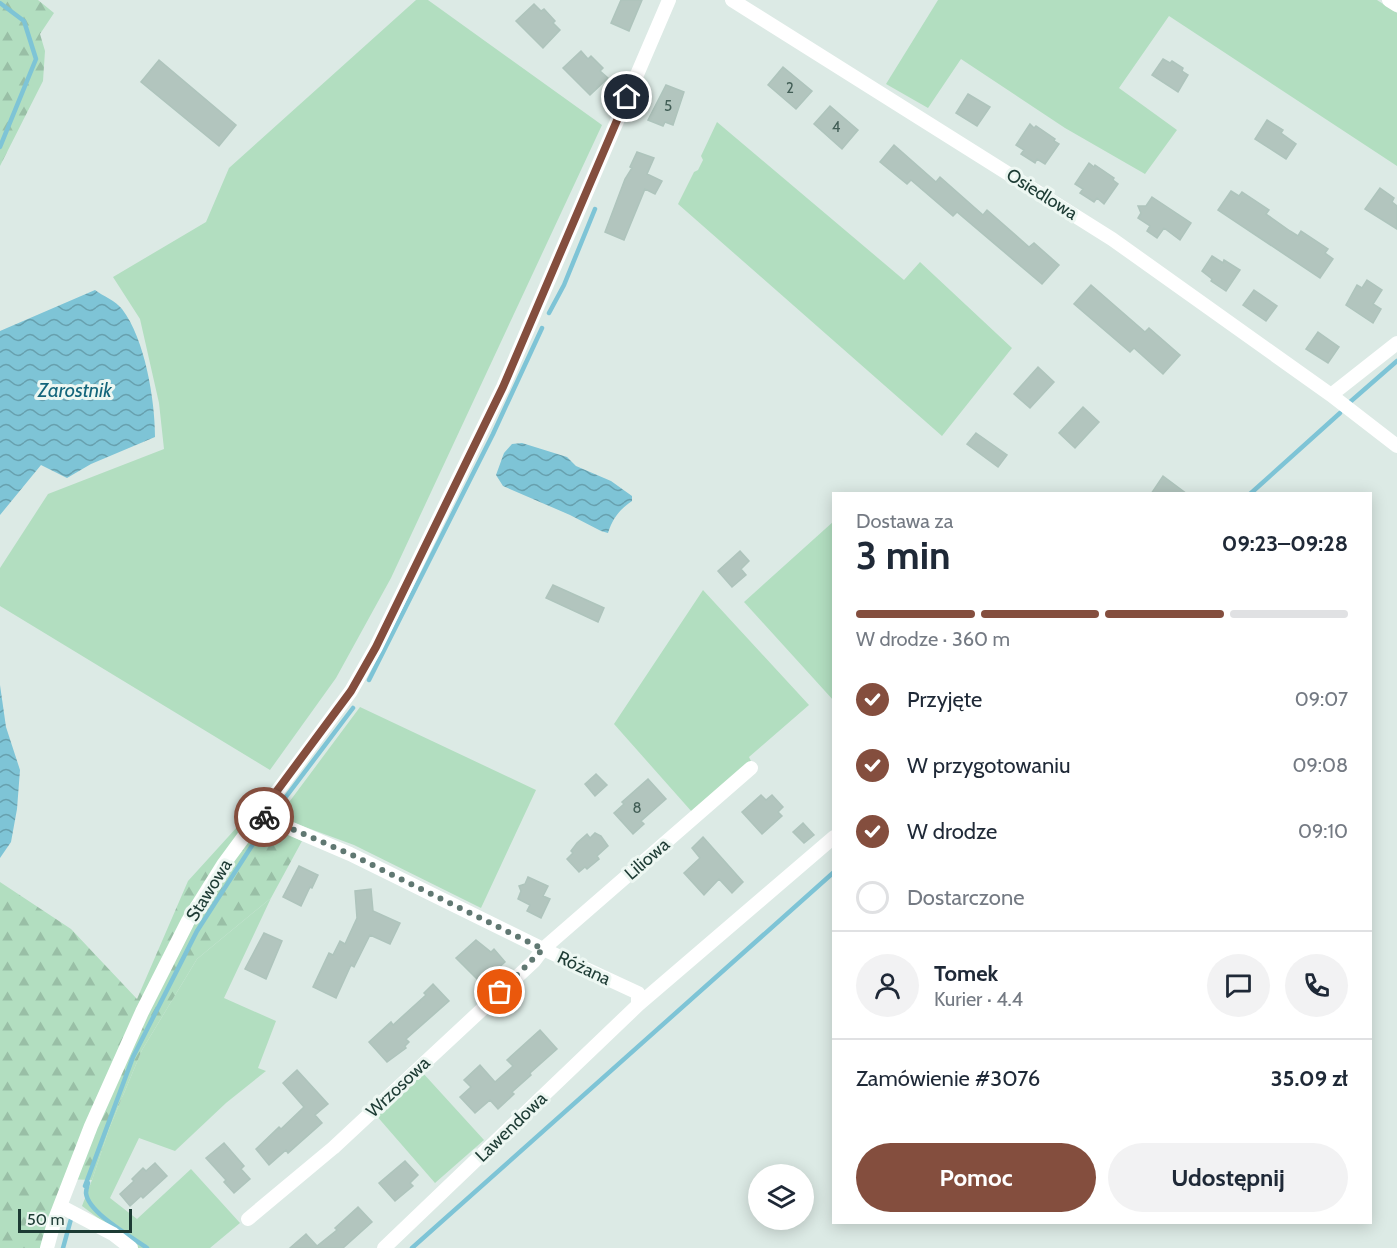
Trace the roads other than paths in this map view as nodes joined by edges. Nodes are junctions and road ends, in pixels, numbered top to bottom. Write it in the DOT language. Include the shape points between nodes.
graph roads {
  1 [pos="669,0"];
  2 [pos="732,0"];
  3 [pos="1389,0"];
  4 [pos="1397,5"];
  5 [pos="1397,343"];
  6 [pos="1336,399"];
  7 [pos="1397,446"];
  8 [pos="751,768"];
  9 [pos="259,815"];
  10 [pos="832,839"];
  11 [pos="543,949"];
  12 [pos="638,1005"];
  13 [pos="60,1206"];
  14 [pos="248,1220"];
  15 [pos="47,1248"];
  16 [pos="131,1248"];
  17 [pos="384,1248"];
  1 -- 9 [label="street, Stawowa" via="503,387 376,647 351,691"];
  2 -- 6 [label="street, Osiedlowa" via="1112,239"];
  3 -- 4 [label="street"];
  5 -- 6 [label="street"];
  6 -- 7 [label="street, Osiedlowa"];
  8 -- 11 [label="street, Liliowa"];
  9 -- 11 [label="street, Różana" via="350,854"];
  9 -- 13 [label="street, Stawowa" via="188,921 142,1012"];
  10 -- 12 [label="street, Lawendowa"];
  11 -- 12 [label="street, Różana" via="638,993"];
  11 -- 14 [label="street, Wrzosowa" via="333,1148"];
  12 -- 17 [label="street, Lawendowa"];
  13 -- 15 [label="street, Stawowa"];
  13 -- 16 [label="street"];
}
